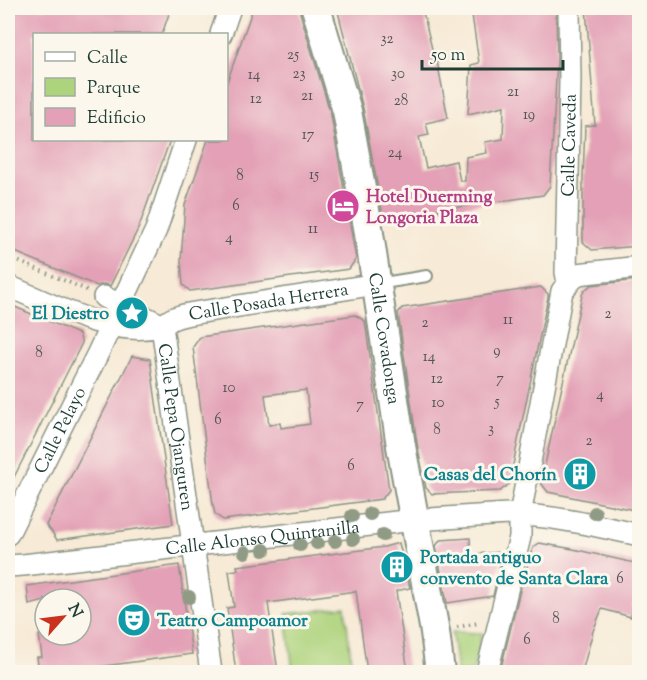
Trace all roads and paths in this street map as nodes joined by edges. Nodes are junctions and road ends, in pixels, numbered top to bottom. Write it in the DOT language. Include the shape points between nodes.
graph roads {
  1 [pos="230,8"];
  2 [pos="316,8"];
  3 [pos="569,8"];
  4 [pos="221,33"];
  5 [pos="186,141"];
  6 [pos="8,257"];
  7 [pos="639,267"];
  8 [pos="577,274"];
  9 [pos="427,276"];
  10 [pos="59,279"];
  11 [pos="57,284"];
  12 [pos="371,284"];
  13 [pos="8,286"];
  14 [pos="112,301"];
  15 [pos="111,326"];
  16 [pos="162,326"];
  17 [pos="520,515"];
  18 [pos="414,520"];
  19 [pos="8,534"];
  20 [pos="639,535"];
  21 [pos="194,546"];
  22 [pos="8,566"];
  23 [pos="507,609"];
  24 [pos="448,629"];
  25 [pos="212,672"];
  26 [pos="440,672"];
  27 [pos="487,672"];
  1 -- 4 [label="street"];
  2 -- 12 [label="street, Calle Covadonga" via="346,104 368,227"];
  3 -- 8 [label="street, Calle Caveda" via="566,272"];
  5 -- 14 [label="street, Calle Pelayo" via="156,230"];
  6 -- 10 [label="path"];
  7 -- 8 [label="street"];
  8 -- 17 [label="street, Calle Caveda" via="562,291"];
  9 -- 12 [label="lane"];
  10 -- 11 [label="path"];
  10 -- 14 [label="path"];
  12 -- 16 [label="street, Calle Posada Herrera" via="195,312"];
  12 -- 18 [label="street, Calle Covadonga"];
  13 -- 15 [label="street"];
  14 -- 15 [label="street, Calle Pelayo"];
  14 -- 16 [label="street"];
  15 -- 16 [label="street"];
  15 -- 19 [label="street, Calle Pelayo"];
  16 -- 21 [label="street, Calle Pepa Ojanguren"];
  17 -- 18 [label="street, Calle Alonso Quintanilla"];
  17 -- 20 [label="street, Calle Alonso Quintanilla"];
  17 -- 23 [label="street, Calle Caveda" via="520,537"];
  18 -- 21 [label="street, Calle Alonso Quintanilla"];
  18 -- 26 [label="street, Calle Covadonga"];
  21 -- 22 [label="street, Calle Alonso Quintanilla"];
  21 -- 25 [label="street, Calle Pepa Ojanguren"];
  23 -- 24 [label="path" via="485,621"];
  23 -- 27 [label="street, Calle Caveda"];
}
